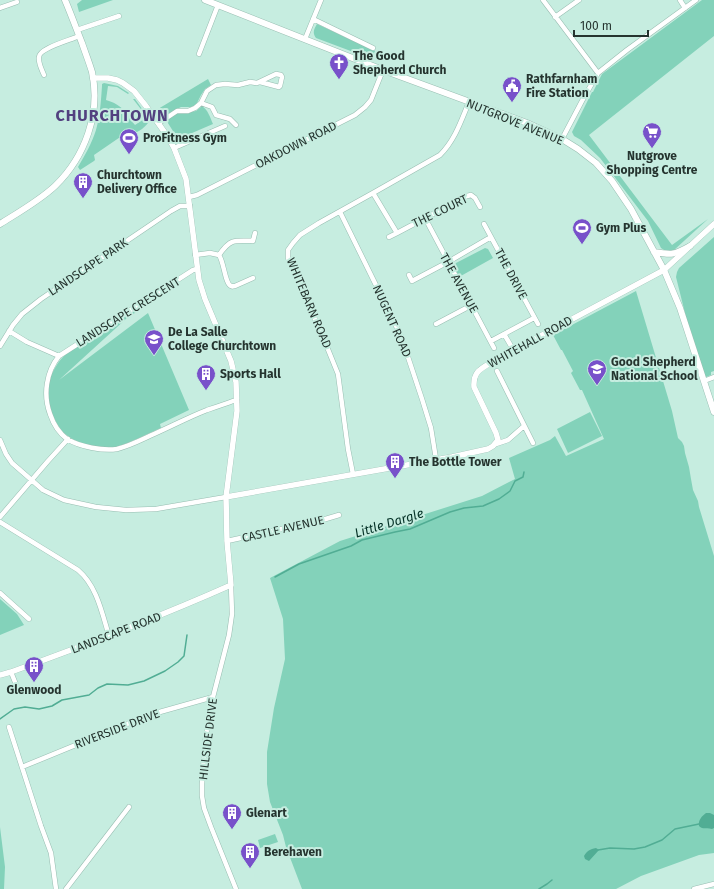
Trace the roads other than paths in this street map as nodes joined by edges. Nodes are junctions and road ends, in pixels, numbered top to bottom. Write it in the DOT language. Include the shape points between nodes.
graph roads {
  1 [pos="65,0"];
  2 [pos="205,0"];
  3 [pos="321,0"];
  4 [pos="543,0"];
  5 [pos="579,0"];
  6 [pos="680,0"];
  7 [pos="696,0"];
  8 [pos="17,2"];
  9 [pos="218,5"];
  10 [pos="0,8"];
  11 [pos="685,8"];
  12 [pos="119,16"];
  13 [pos="555,17"];
  14 [pos="314,19"];
  15 [pos="78,33"];
  16 [pos="305,39"];
  17 [pos="373,48"];
  18 [pos="199,54"];
  19 [pos="383,70"];
  20 [pos="598,73"];
  21 [pos="44,75"];
  22 [pos="93,78"];
  23 [pos="260,82"];
  24 [pos="469,102"];
  25 [pos="201,103"];
  26 [pos="159,123"];
  27 [pos="236,125"];
  28 [pos="225,126"];
  29 [pos="562,139"];
  30 [pos="174,148"];
  31 [pos="373,193"];
  32 [pos="189,197"];
  33 [pos="190,206"];
  34 [pos="480,207"];
  35 [pos="340,212"];
  36 [pos="425,218"];
  37 [pos="0,224"];
  38 [pos="484,224"];
  39 [pos="714,224"];
  40 [pos="255,234"];
  41 [pos="397,234"];
  42 [pos="491,237"];
  43 [pos="389,238"];
  44 [pos="690,246"];
  45 [pos="654,252"];
  46 [pos="195,255"];
  47 [pos="219,255"];
  48 [pos="448,262"];
  49 [pos="197,269"];
  50 [pos="664,270"];
  51 [pos="244,275"];
  52 [pos="409,275"];
  53 [pos="253,278"];
  54 [pos="247,281"];
  55 [pos="472,305"];
  56 [pos="534,318"];
  57 [pos="436,324"];
  58 [pos="538,324"];
  59 [pos="9,331"];
  60 [pos="504,334"];
  61 [pos="491,341"];
  62 [pos="0,346"];
  63 [pos="494,348"];
  64 [pos="514,350"];
  65 [pos="59,356"];
  66 [pos="497,372"];
  67 [pos="714,377"];
  68 [pos="704,381"];
  69 [pos="237,401"];
  70 [pos="714,412"];
  71 [pos="524,426"];
  72 [pos="0,440"];
  73 [pos="68,440"];
  74 [pos="533,443"];
  75 [pos="496,444"];
  76 [pos="436,459"];
  77 [pos="353,474"];
  78 [pos="32,481"];
  79 [pos="226,497"];
  80 [pos="339,515"];
  81 [pos="0,517"];
  82 [pos="0,522"];
  83 [pos="227,542"];
  84 [pos="231,585"];
  85 [pos="0,593"];
  86 [pos="29,619"];
  87 [pos="109,636"];
  88 [pos="11,672"];
  89 [pos="0,675"];
  90 [pos="19,692"];
  91 [pos="213,697"];
  92 [pos="9,727"];
  93 [pos="22,767"];
  94 [pos="128,807"];
  95 [pos="714,884"];
  96 [pos="56,889"];
  97 [pos="66,889"];
  98 [pos="236,889"];
  99 [pos="694,889"];
  1 -- 15 [label="main road"];
  2 -- 9 [label="main road, NUTGROVE AVENUE"];
  3 -- 14 [label="street"];
  4 -- 13 [label="street"];
  5 -- 13 [label="street"];
  6 -- 11 [label="street"];
  7 -- 11 [label="street"];
  8 -- 10 [label="street"];
  9 -- 16 [label="main road, NUTGROVE AVENUE"];
  9 -- 18 [label="street"];
  11 -- 20 [label="street"];
  12 -- 15 [label="street"];
  13 -- 20 [label="street"];
  14 -- 16 [label="street"];
  14 -- 17 [label="street"];
  15 -- 21 [label="street" via="39,54 38,59"];
  15 -- 22 [label="main road"];
  16 -- 19 [label="main road, NUTGROVE AVENUE"];
  19 -- 24 [label="main road, NUTGROVE AVENUE"];
  19 -- 32 [label="street, OAKDOWN ROAD" via="371,100 355,115 198,195"];
  20 -- 29 [label="street"];
  22 -- 26 [label="street" via="117,80 130,87"];
  22 -- 37 [label="main road" via="92,118 86,141 76,159 49,191"];
  23 -- 25 [label="street" via="216,85 207,91"];
  24 -- 29 [label="main road, NUTGROVE AVENUE"];
  24 -- 31 [label="street, WHITEBARN ROAD" via="455,134 440,155"];
  25 -- 26 [label="street" via="188,111 177,111"];
  25 -- 27 [label="street" via="212,107 216,115 230,119"];
  26 -- 30 [label="street"];
  28 -- 30 [label="street"];
  29 -- 45 [label="main road, NUTGROVE AVENUE" via="596,163 612,181 631,209"];
  30 -- 32 [label="street" via="186,179"];
  31 -- 35 [label="street, WHITEBARN ROAD"];
  31 -- 41 [label="street"];
  32 -- 33 [label="street"];
  33 -- 46 [label="street"];
  33 -- 59 [label="street, LANDSCAPE PARK" via="180,206 171,211 41,299 22,314"];
  34 -- 36 [label="street, THE COURT" via="471,195"];
  35 -- 76 [label="street, NUGENT ROAD" via="401,336 428,420"];
  35 -- 77 [label="street, WHITEBARN ROAD" via="300,235 288,250 288,258 338,374"];
  36 -- 41 [label="street, THE COURT"];
  36 -- 48 [label="street, THE AVENUE"];
  38 -- 42 [label="street, THE DRIVE"];
  39 -- 44 [label="street, WHITEHALL ROAD"];
  40 -- 47 [label="street" via="253,241 228,243"];
  41 -- 43 [label="street, THE COURT"];
  42 -- 48 [label="street"];
  42 -- 56 [label="street, THE DRIVE"];
  44 -- 45 [label="main road" via="670,255"];
  44 -- 50 [label="street, WHITEHALL ROAD"];
  45 -- 50 [label="main road, NUTGROVE AVENUE"];
  46 -- 47 [label="street"];
  46 -- 49 [label="street"];
  47 -- 54 [label="street" via="230,286"];
  48 -- 52 [label="street" via="412,281"];
  48 -- 55 [label="street, THE AVENUE"];
  49 -- 65 [label="street, LANDSCAPE CRESCENT"];
  49 -- 69 [label="street" via="205,299 231,361"];
  50 -- 64 [label="street, WHITEHALL ROAD"];
  50 -- 68 [label="main road, NUTGROVE AVENUE" via="680,308"];
  51 -- 54 [label="street"];
  53 -- 54 [label="street"];
  55 -- 57 [label="street"];
  55 -- 61 [label="street, THE AVENUE"];
  56 -- 58 [label="street, THE DRIVE"];
  56 -- 60 [label="street"];
  59 -- 62 [label="street, LANDSCAPE PARK"];
  59 -- 65 [label="street"];
  60 -- 61 [label="street"];
  60 -- 64 [label="street"];
  61 -- 63 [label="street, THE AVENUE"];
  64 -- 75 [label="street, WHITEHALL ROAD" via="483,368 476,374 474,381 474,387 496,433"];
  65 -- 73 [label="street, LANDSCAPE CRESCENT" via="53,363 46,386 47,402 53,421"];
  66 -- 71 [label="street"];
  67 -- 68 [label="street"];
  68 -- 70 [label="main road, NUTGROVE AVENUE"];
  69 -- 73 [label="street" via="207,410 120,448 103,450"];
  69 -- 79 [label="street"];
  71 -- 74 [label="street"];
  71 -- 75 [label="street" via="508,440"];
  72 -- 78 [label="street" via="12,463"];
  73 -- 78 [label="street"];
  75 -- 76 [label="street" via="488,449"];
  76 -- 77 [label="street"];
  77 -- 79 [label="street"];
  78 -- 79 [label="street" via="43,490 64,500 126,510 156,509"];
  78 -- 81 [label="street"];
  79 -- 83 [label="street"];
  80 -- 83 [label="street, CASTLE AVENUE" via="302,526"];
  82 -- 87 [label="street" via="83,574 97,598"];
  83 -- 84 [label="street"];
  84 -- 87 [label="street, LANDSCAPE ROAD"];
  84 -- 91 [label="street, HILLSIDE DRIVE" via="232,614 229,635"];
  85 -- 86 [label="street"];
  87 -- 88 [label="street, LANDSCAPE ROAD"];
  88 -- 89 [label="street, LANDSCAPE ROAD"];
  88 -- 90 [label="street"];
  91 -- 93 [label="street, RIVERSIDE DRIVE" via="149,715"];
  91 -- 98 [label="street, HILLSIDE DRIVE" via="206,741 202,796 204,808"];
  92 -- 93 [label="street"];
  93 -- 96 [label="street" via="51,853"];
  94 -- 97 [label="street"];
  95 -- 99 [label="street"];
}
